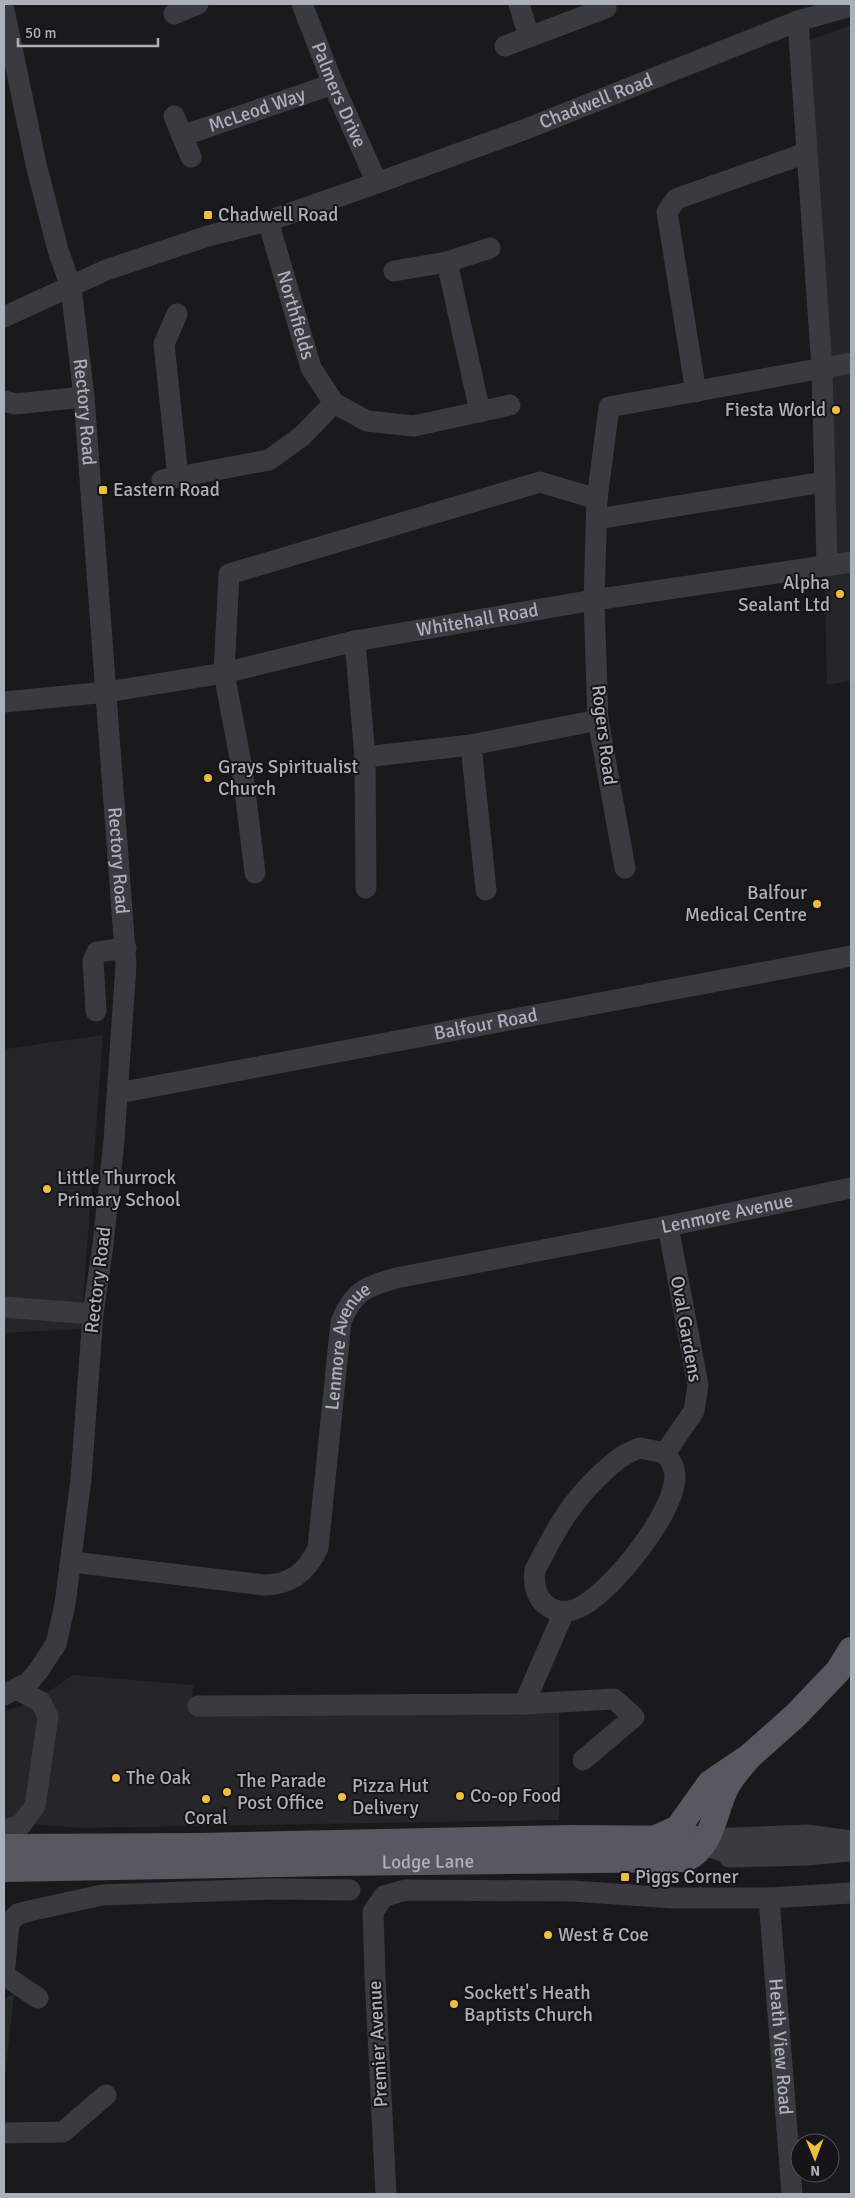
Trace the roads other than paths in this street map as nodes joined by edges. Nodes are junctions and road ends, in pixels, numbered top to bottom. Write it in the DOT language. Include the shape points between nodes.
graph roads {
  1 [pos="198,4"];
  2 [pos="302,4"];
  3 [pos="519,4"];
  4 [pos="851,6"];
  5 [pos="606,8"];
  6 [pos="4,10"];
  7 [pos="174,14"];
  8 [pos="798,21"];
  9 [pos="528,37"];
  10 [pos="505,46"];
  11 [pos="334,84"];
  12 [pos="174,116"];
  13 [pos="182,136"];
  14 [pos="806,153"];
  15 [pos="191,157"];
  16 [pos="377,183"];
  17 [pos="268,221"];
  18 [pos="490,248"];
  19 [pos="447,262"];
  20 [pos="394,271"];
  21 [pos="71,287"];
  22 [pos="177,314"];
  23 [pos="4,317"];
  24 [pos="851,363"];
  25 [pos="822,368"];
  26 [pos="696,392"];
  27 [pos="84,397"];
  28 [pos="4,401"];
  29 [pos="334,403"];
  30 [pos="510,405"];
  31 [pos="480,412"];
  32 [pos="824,482"];
  33 [pos="597,509"];
  34 [pos="851,562"];
  35 [pos="827,564"];
  36 [pos="594,600"];
  37 [pos="355,641"];
  38 [pos="224,673"];
  39 [pos="107,692"];
  40 [pos="4,702"];
  41 [pos="598,720"];
  42 [pos="471,745"];
  43 [pos="365,758"];
  44 [pos="625,868"];
  45 [pos="255,873"];
  46 [pos="366,888"];
  47 [pos="486,890"];
  48 [pos="126,948"];
  49 [pos="851,956"];
  50 [pos="96,1011"];
  51 [pos="118,1093"];
  52 [pos="851,1188"];
  53 [pos="668,1226"];
  54 [pos="4,1308"];
  55 [pos="93,1314"];
  56 [pos="665,1452"];
  57 [pos="72,1562"];
  58 [pos="564,1612"];
  59 [pos="851,1650"];
  60 [pos="10,1692"];
  61 [pos="524,1704"];
  62 [pos="198,1706"];
  63 [pos="750,1756"];
  64 [pos="583,1760"];
  65 [pos="721,1803"];
  66 [pos="690,1812"];
  67 [pos="4,1830"];
  68 [pos="762,1836"];
  69 [pos="658,1837"];
  70 [pos="706,1839"];
  71 [pos="851,1841"];
  72 [pos="4,1847"];
  73 [pos="851,1851"];
  74 [pos="742,1857"];
  75 [pos="686,1860"];
  76 [pos="4,1869"];
  77 [pos="350,1890"];
  78 [pos="851,1893"];
  79 [pos="384,1896"];
  80 [pos="769,1898"];
  81 [pos="4,1976"];
  82 [pos="38,1998"];
  83 [pos="106,2096"];
  84 [pos="4,2133"];
  85 [pos="386,2194"];
  86 [pos="792,2194"];
  1 -- 7 [label="street"];
  2 -- 11 [label="street, Palmers Drive"];
  3 -- 9 [label="street"];
  4 -- 8 [label="street, Chadwell Road"];
  5 -- 9 [label="street"];
  6 -- 21 [label="street, Rectory Road" via="36,164"];
  8 -- 14 [label="street"];
  8 -- 16 [label="street, Chadwell Road" via="526,130"];
  9 -- 10 [label="street"];
  11 -- 13 [label="street, McLeod Way"];
  11 -- 16 [label="street, Palmers Drive"];
  12 -- 13 [label="street"];
  13 -- 15 [label="street"];
  14 -- 25 [label="street"];
  14 -- 26 [label="street" via="676,199 667,212"];
  16 -- 17 [label="street, Chadwell Road"];
  17 -- 21 [label="street, Chadwell Road" via="208,236 106,270"];
  17 -- 29 [label="street, Northfields" via="311,368"];
  18 -- 19 [label="street"];
  19 -- 20 [label="street"];
  19 -- 31 [label="street"];
  21 -- 23 [label="street, Chadwell Road"];
  21 -- 27 [label="street, Rectory Road"];
  22 -- 29 [label="street" via="164,344 170,478 269,460 302,436"];
  24 -- 25 [label="street"];
  25 -- 26 [label="street"];
  25 -- 32 [label="street"];
  26 -- 33 [label="street, Rogers Road" via="609,407"];
  27 -- 28 [label="street" via="15,404"];
  27 -- 39 [label="street, Rectory Road"];
  29 -- 31 [label="street, Northfields" via="367,421 414,426"];
  30 -- 31 [label="street, Northfields"];
  32 -- 33 [label="street"];
  32 -- 35 [label="street"];
  33 -- 36 [label="street, Rogers Road"];
  33 -- 38 [label="street" via="540,482 230,574"];
  34 -- 35 [label="street, Whitehall Road"];
  35 -- 36 [label="street, Whitehall Road"];
  36 -- 37 [label="street, Whitehall Road"];
  36 -- 41 [label="street, Rogers Road"];
  37 -- 38 [label="street, Whitehall Road"];
  37 -- 43 [label="street"];
  38 -- 39 [label="street, Whitehall Road"];
  38 -- 45 [label="street" via="244,774"];
  39 -- 40 [label="street"];
  39 -- 48 [label="street, Rectory Road"];
  41 -- 42 [label="street"];
  41 -- 44 [label="street, Rogers Road"];
  42 -- 43 [label="street"];
  42 -- 47 [label="street"];
  43 -- 46 [label="street"];
  48 -- 50 [label="street" via="97,952 94,956"];
  48 -- 51 [label="street, Rectory Road"];
  49 -- 51 [label="street, Balfour Road"];
  51 -- 55 [label="street, Rectory Road"];
  52 -- 53 [label="street, Lenmore Avenue"];
  53 -- 56 [label="street, Oval Gardens" via="698,1384 694,1411"];
  53 -- 57 [label="street, Lenmore Avenue" via="396,1278 358,1293 340,1322 318,1548 308,1568 291,1580 264,1585"];
  54 -- 55 [label="street"];
  55 -- 57 [label="street, Rectory Road"];
  56 -- 58 [label="street" via="675,1475 670,1498 657,1523 626,1567 602,1591 585,1605"];
  56 -- 58 [label="street" via="640,1448 621,1456 574,1501 558,1524 534,1570 534,1578 540,1600"];
  57 -- 60 [label="street, Rectory Road" via="56,1644 29,1682"];
  58 -- 61 [label="street"];
  59 -- 63 [label="main road" via="838,1671"];
  60 -- 67 [label="street" via="41,1702 48,1717 36,1806 21,1825"];
  61 -- 62 [label="street"];
  61 -- 64 [label="street" via="614,1699 634,1718"];
  63 -- 65 [label="main road" via="724,1791"];
  63 -- 66 [label="main road" via="710,1783"];
  65 -- 68 [label="street, Lodge Lane" via="732,1823 745,1832"];
  65 -- 70 [label="main road"];
  66 -- 69 [label="main road" via="678,1828"];
  66 -- 70 [label="main road" via="694,1829"];
  68 -- 70 [label="street, Lodge Lane"];
  68 -- 71 [label="street, Lodge Lane" via="807,1835"];
  69 -- 70 [label="main road, Lodge Lane"];
  69 -- 72 [label="main road, Lodge Lane"];
  70 -- 74 [label="street" via="712,1848"];
  70 -- 75 [label="main road" via="694,1856"];
  73 -- 74 [label="street, Lodge Lane"];
  74 -- 75 [label="street, Lodge Lane"];
  75 -- 76 [label="main road, Lodge Lane"];
  77 -- 81 [label="street" via="102,1894 29,1911 18,1914 9,1923"];
  78 -- 80 [label="street, Lodge Lane"];
  79 -- 80 [label="street, Lodge Lane" via="406,1890 572,1891 674,1898"];
  79 -- 85 [label="street, Premier Avenue" via="374,1912"];
  80 -- 86 [label="street, Heath View Road"];
  81 -- 82 [label="street"];
  83 -- 84 [label="street" via="63,2132"];
}
